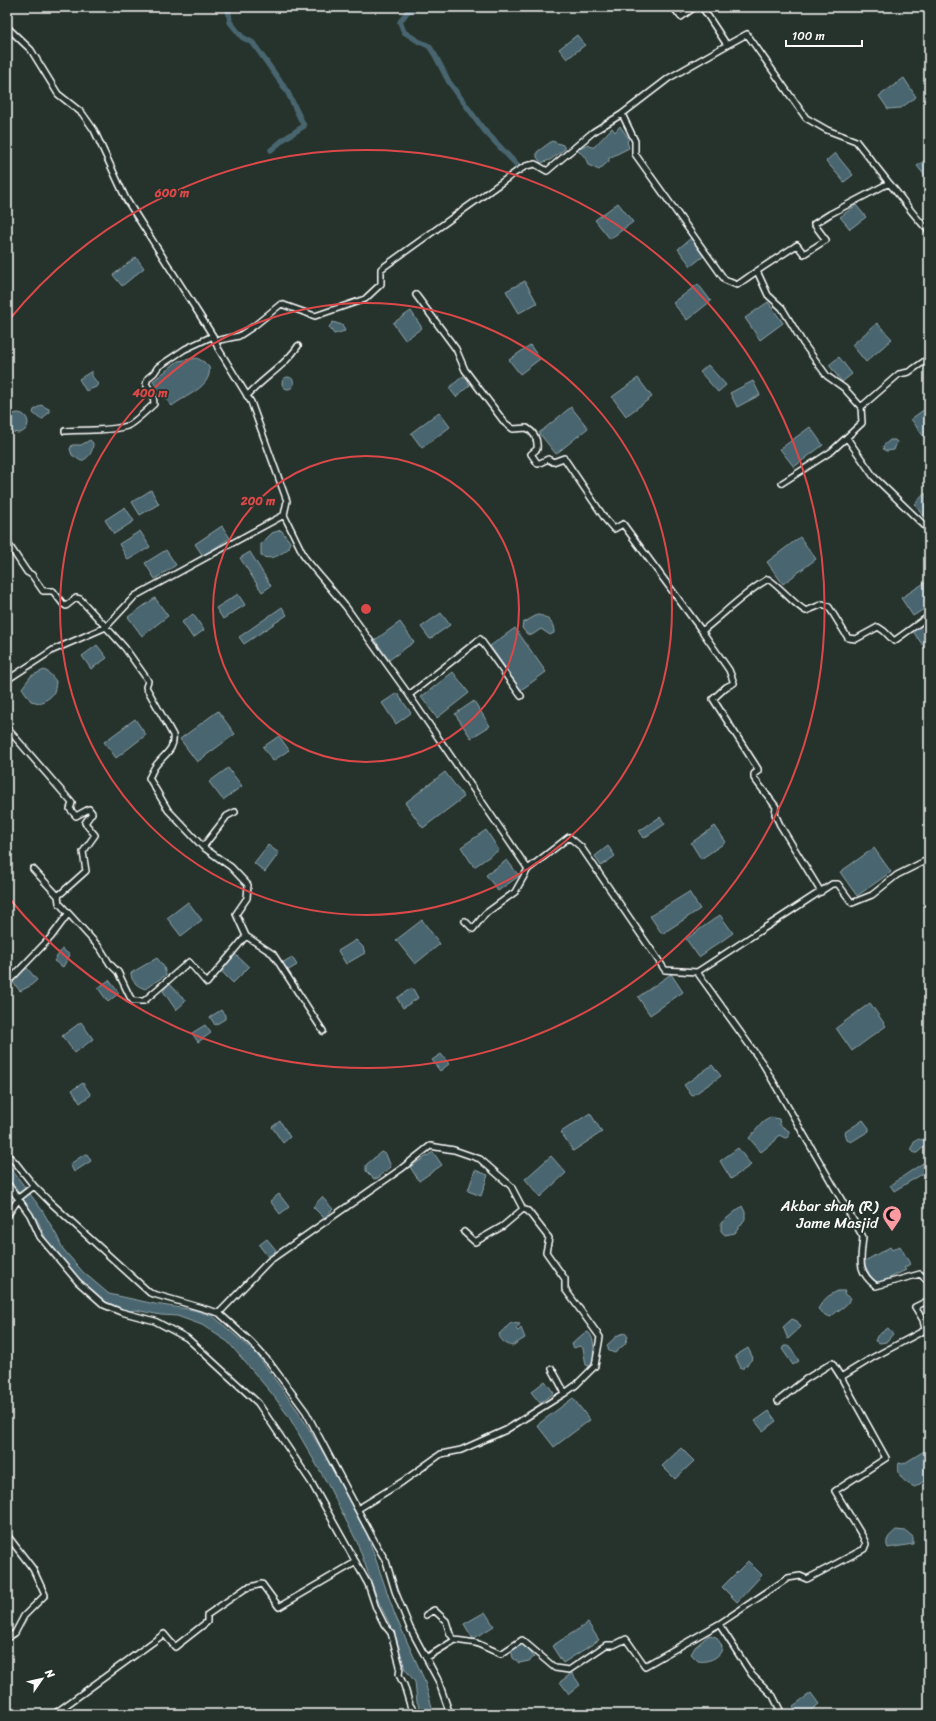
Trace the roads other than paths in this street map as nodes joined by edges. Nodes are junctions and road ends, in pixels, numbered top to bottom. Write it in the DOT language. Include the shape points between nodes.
graph roads {
  1 [pos="673,7"];
  2 [pos="696,7"];
  3 [pos="702,7"];
  4 [pos="7,27"];
  5 [pos="727,44"];
  6 [pos="622,114"];
  7 [pos="889,183"];
  8 [pos="929,231"];
  9 [pos="757,271"];
  10 [pos="416,295"];
  11 [pos="213,336"];
  12 [pos="215,341"];
  13 [pos="298,346"];
  14 [pos="929,358"];
  15 [pos="248,396"];
  16 [pos="861,407"];
  17 [pos="65,431"];
  18 [pos="847,438"];
  19 [pos="782,482"];
  20 [pos="284,515"];
  21 [pos="929,530"];
  22 [pos="7,542"];
  23 [pos="929,616"];
  24 [pos="106,627"];
  25 [pos="702,631"];
  26 [pos="7,680"];
  27 [pos="409,695"];
  28 [pos="521,696"];
  29 [pos="7,728"];
  30 [pos="235,812"];
  31 [pos="204,847"];
  32 [pos="929,859"];
  33 [pos="34,869"];
  34 [pos="528,869"];
  35 [pos="821,892"];
  36 [pos="58,896"];
  37 [pos="68,914"];
  38 [pos="464,921"];
  39 [pos="246,936"];
  40 [pos="697,972"];
  41 [pos="7,983"];
  42 [pos="323,1031"];
  43 [pos="7,1155"];
  44 [pos="7,1183"];
  45 [pos="34,1186"];
  46 [pos="19,1198"];
  47 [pos="523,1209"];
  48 [pos="7,1216"];
  49 [pos="464,1232"];
  50 [pos="929,1282"];
  51 [pos="929,1300"];
  52 [pos="219,1313"];
  53 [pos="552,1369"];
  54 [pos="841,1377"];
  55 [pos="565,1393"];
  56 [pos="778,1401"];
  57 [pos="358,1510"];
  58 [pos="7,1536"];
  59 [pos="356,1562"];
  60 [pos="426,1615"];
  61 [pos="719,1624"];
  62 [pos="7,1638"];
  63 [pos="455,1640"];
  64 [pos="426,1658"];
  65 [pos="415,1712"];
  66 [pos="54,1714"];
  67 [pos="407,1714"];
  68 [pos="450,1714"];
  69 [pos="782,1714"];
  1 -- 2 [label="street" via="681,16"];
  3 -- 5 [label="street"];
  4 -- 11 [label="street" via="31,50 58,94 82,113 94,130 126,199"];
  5 -- 6 [label="street" via="669,78"];
  5 -- 7 [label="street" via="747,34 806,118 827,130 856,141"];
  6 -- 9 [label="street" via="635,141 635,154 725,280 737,285"];
  6 -- 12 [label="street" via="593,132 547,171 535,164 526,166 439,226 381,269 381,284 365,299 315,316 281,304 239,336"];
  7 -- 8 [label="street"];
  7 -- 9 [label="street" via="814,224 826,240 804,254 797,245"];
  9 -- 16 [label="street" via="768,295 782,308 827,376 844,388"];
  10 -- 25 [label="street" via="456,349 465,370 504,423 513,429 527,428 535,436 537,449 531,454 538,464 548,459 553,462 564,458 606,520 614,529 623,524"];
  11 -- 12 [label="street"];
  11 -- 17 [label="street" via="185,349 158,367 146,384 153,394 154,404 128,425 100,431"];
  12 -- 15 [label="street"];
  13 -- 15 [label="street" via="292,356 261,381"];
  14 -- 16 [label="street" via="909,372 899,374"];
  15 -- 20 [label="street" via="287,501"];
  16 -- 18 [label="street" via="862,422"];
  18 -- 19 [label="street" via="832,451"];
  18 -- 21 [label="street" via="874,477"];
  20 -- 24 [label="street" via="135,596"];
  20 -- 27 [label="street" via="306,558 346,607"];
  22 -- 24 [label="street" via="43,591 53,591 66,606 76,598 80,599"];
  23 -- 25 [label="street" via="894,641 878,627 856,639 848,638 829,607 823,604 806,611 768,579"];
  24 -- 26 [label="street" via="53,650"];
  24 -- 31 [label="street" via="126,648 147,679 146,687 173,735 172,748 155,765 149,778 168,810"];
  25 -- 35 [label="street" via="729,670 734,683 713,700 758,769 754,778 776,807 775,814 780,825"];
  27 -- 28 [label="street" via="480,639"];
  27 -- 34 [label="street"];
  29 -- 36 [label="street" via="72,803 70,809 76,816 89,809 92,813 85,823 95,835 83,852 86,871"];
  30 -- 31 [label="street" via="227,816"];
  31 -- 39 [label="street" via="231,866 248,885 247,898 236,914"];
  32 -- 35 [label="street" via="897,875 872,895 852,903 838,884 832,884"];
  33 -- 36 [label="street"];
  34 -- 38 [label="street" via="515,892 485,914 473,929"];
  34 -- 40 [label="street" via="569,837 581,847 665,970"];
  35 -- 40 [label="street"];
  36 -- 37 [label="street" via="58,903"];
  37 -- 39 [label="street" via="100,948 118,972 133,1001 144,1000 189,962 207,983"];
  37 -- 41 [label="street" via="51,938"];
  39 -- 42 [label="street" via="273,954"];
  40 -- 50 [label="street" via="763,1064 863,1237 860,1266 866,1280 876,1286 920,1274"];
  43 -- 45 [label="street"];
  44 -- 46 [label="street"];
  45 -- 46 [label="street"];
  45 -- 52 [label="street" via="150,1293"];
  46 -- 48 [label="street"];
  46 -- 59 [label="street" via="40,1238 78,1282 104,1305 155,1321 187,1338 258,1403 311,1482"];
  47 -- 49 [label="street" via="503,1226 475,1242"];
  47 -- 52 [label="street" via="511,1186 480,1159 454,1150 430,1146 269,1261"];
  47 -- 55 [label="street" via="528,1211 549,1238 546,1252 565,1279 565,1289 600,1337 595,1366"];
  51 -- 54 [label="street" via="915,1307 923,1320 925,1330"];
  52 -- 57 [label="street" via="251,1342 288,1386 306,1412"];
  53 -- 55 [label="street"];
  54 -- 56 [label="street" via="832,1363"];
  54 -- 61 [label="street" via="886,1458 835,1491 863,1536 866,1547 807,1579 800,1576 788,1578"];
  55 -- 57 [label="street" via="506,1430 461,1450 441,1454"];
  57 -- 64 [label="street" via="386,1561 410,1628"];
  58 -- 62 [label="street" via="33,1569 45,1596 24,1616 15,1634"];
  59 -- 65 [label="street" via="368,1584 376,1608 391,1633 400,1666 399,1675"];
  59 -- 66 [label="street" via="279,1607 262,1584 246,1588 206,1614 207,1622 175,1647 164,1634"];
  60 -- 63 [label="street" via="434,1610 446,1621"];
  61 -- 63 [label="street" via="645,1666 626,1639 614,1645 606,1644 568,1670 555,1668 522,1640 501,1654 476,1643"];
  61 -- 69 [label="street" via="752,1675 773,1696"];
  63 -- 64 [label="street"];
  64 -- 68 [label="street" via="438,1680"];
  65 -- 67 [label="street"];
}
